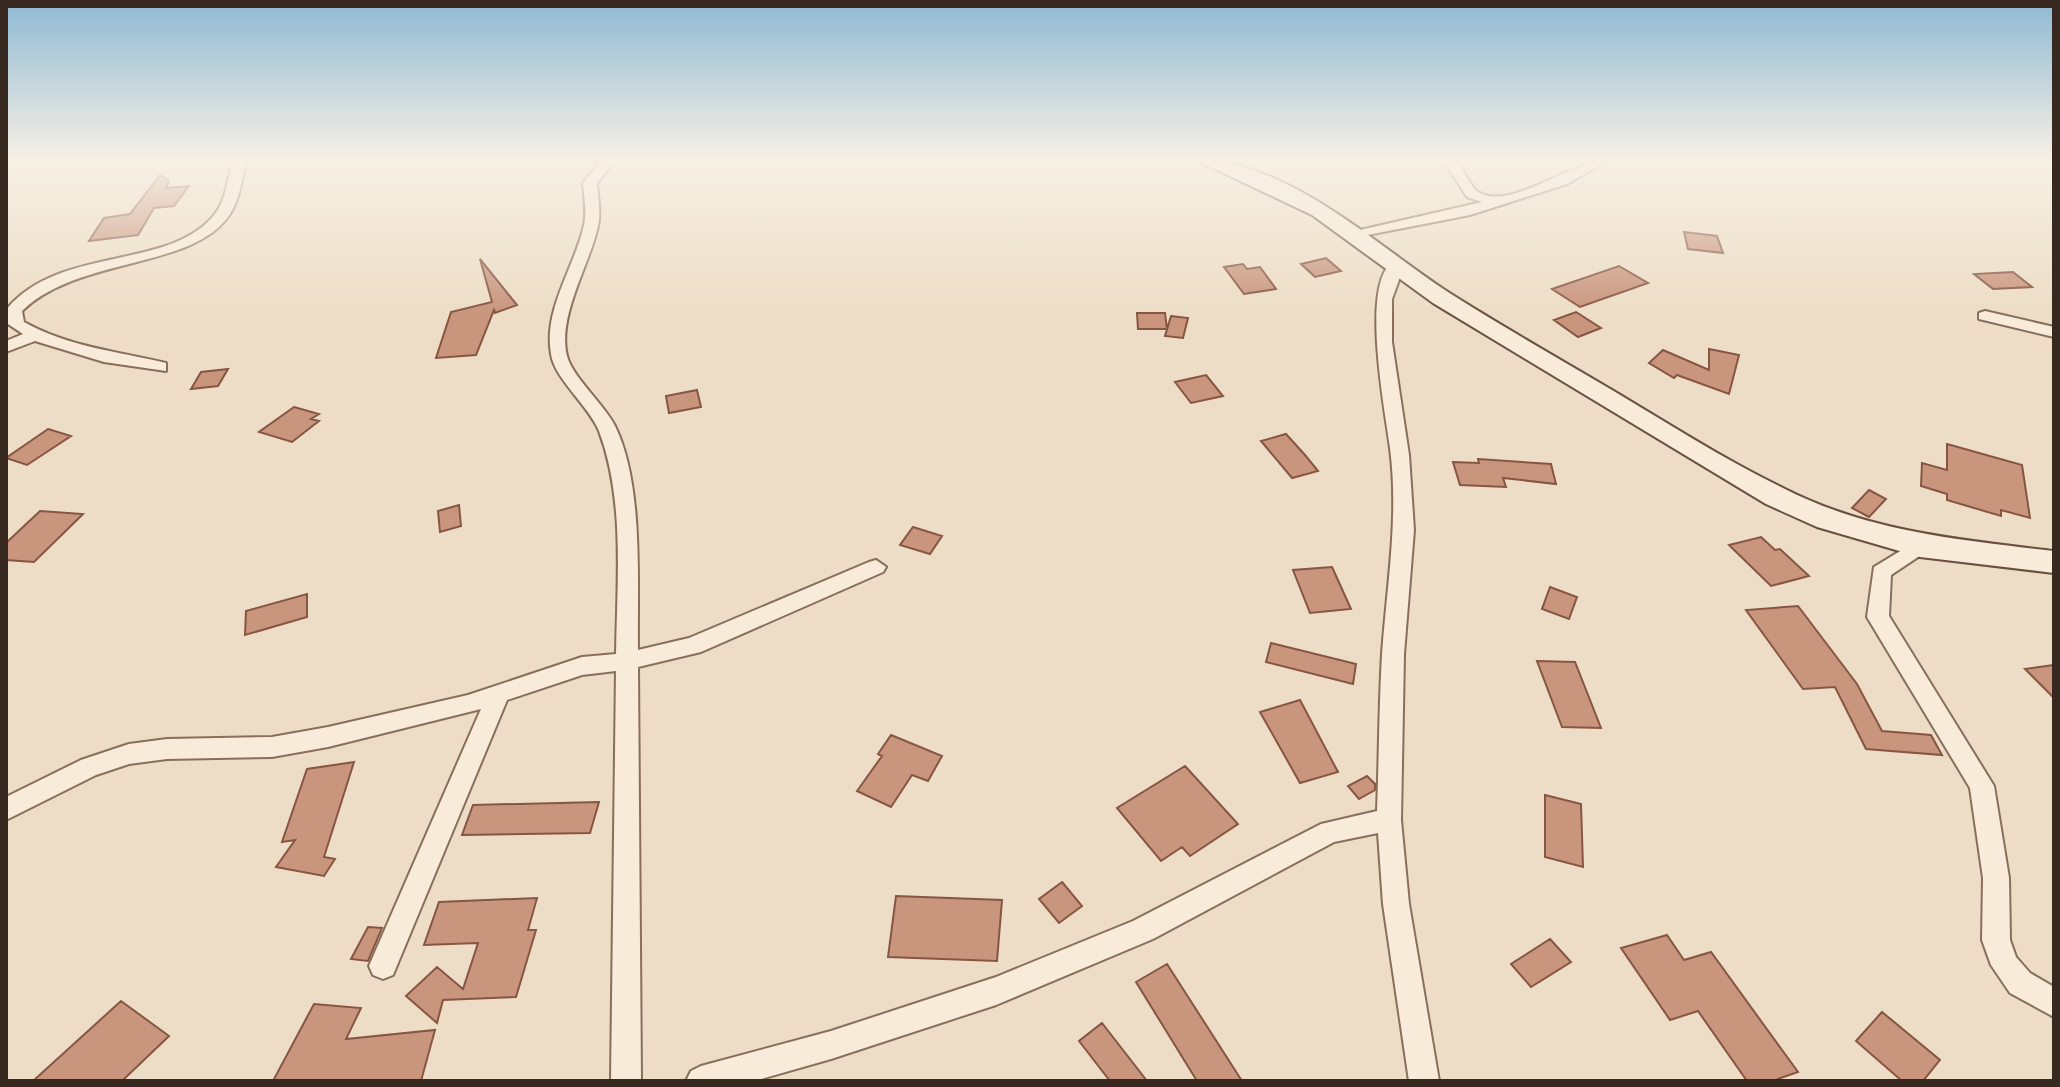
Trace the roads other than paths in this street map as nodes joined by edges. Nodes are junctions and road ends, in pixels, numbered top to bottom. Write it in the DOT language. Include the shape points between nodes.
graph roads {
  1 [pos="224,212"];
  2 [pos="591,212"];
  3 [pos="1315,212"];
  4 [pos="1466,212"];
  5 [pos="1352,236"];
  6 [pos="1396,266"];
  7 [pos="13,300"];
  8 [pos="1985,316"];
  9 [pos="2054,332"];
  10 [pos="35,335"];
  11 [pos="6,347"];
  12 [pos="160,367"];
  13 [pos="1920,546"];
  14 [pos="2054,562"];
  15 [pos="876,567"];
  16 [pos="627,661"];
  17 [pos="497,696"];
  18 [pos="6,809"];
  19 [pos="1389,820"];
  20 [pos="383,966"];
  21 [pos="2054,1003"];
  22 [pos="626,1081"];
  23 [pos="701,1081"];
  24 [pos="1424,1081"];
  1 -- 7 [label="street" via="203,233 71,275"];
  2 -- 16 [label="street" via="558,333 559,357 606,426 619,463 627,545"];
  3 -- 5 [label="main road"];
  4 -- 5 [label="street"];
  5 -- 6 [label="main road"];
  6 -- 13 [label="main road" via="1740,477 1827,520"];
  6 -- 19 [label="street" via="1384,299 1404,530 1393,654"];
  7 -- 10 [label="street" via="16,324"];
  8 -- 9 [label="street"];
  10 -- 11 [label="street"];
  10 -- 12 [label="street" via="84,354"];
  13 -- 14 [label="main road"];
  13 -- 21 [label="street" via="1881,572 1878,617 1982,786 1996,878 1996,940 2005,965 2020,983"];
  15 -- 16 [label="street" via="693,646"];
  16 -- 17 [label="street" via="582,666"];
  16 -- 22 [label="street"];
  17 -- 18 [label="street" via="272,747 129,754 89,767"];
  17 -- 20 [label="street"];
  19 -- 23 [label="street" via="1330,832 1143,930 996,991"];
  19 -- 24 [label="street" via="1396,904"];
}
